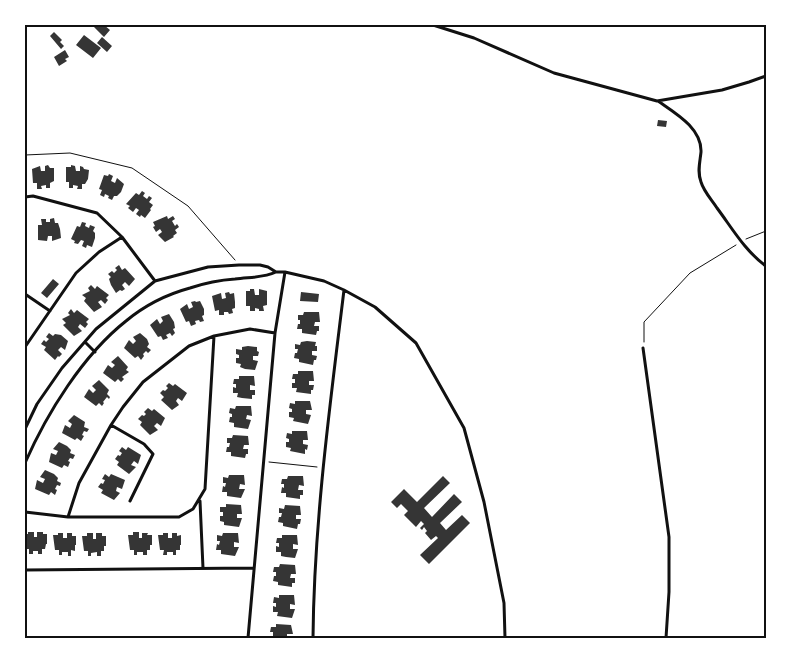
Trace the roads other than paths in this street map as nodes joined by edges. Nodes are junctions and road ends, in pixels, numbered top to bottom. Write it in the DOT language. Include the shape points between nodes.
graph roads {
  1 [pos="433,25"];
  2 [pos="766,76"];
  3 [pos="657,101"];
  4 [pos="25,197"];
  5 [pos="122,237"];
  6 [pos="766,266"];
  7 [pos="276,272"];
  8 [pos="285,272"];
  9 [pos="156,281"];
  10 [pos="344,290"];
  11 [pos="25,294"];
  12 [pos="50,311"];
  13 [pos="275,333"];
  14 [pos="214,336"];
  15 [pos="85,342"];
  16 [pos="25,347"];
  17 [pos="643,348"];
  18 [pos="95,352"];
  19 [pos="111,425"];
  20 [pos="25,429"];
  21 [pos="25,463"];
  22 [pos="200,500"];
  23 [pos="130,501"];
  24 [pos="25,512"];
  25 [pos="68,517"];
  26 [pos="203,568"];
  27 [pos="253,568"];
  28 [pos="25,570"];
  29 [pos="248,638"];
  30 [pos="313,638"];
  31 [pos="505,638"];
  32 [pos="666,638"];
  1 -- 3 [label="street" via="474,38 554,73"];
  2 -- 3 [label="street" via="722,90"];
  3 -- 6 [label="street" via="696,134 701,150 701,183 741,242"];
  4 -- 5 [label="street" via="33,196 97,213"];
  5 -- 9 [label="street"];
  5 -- 12 [label="street" via="76,273"];
  7 -- 8 [label="street"];
  7 -- 9 [label="street" via="260,265 239,264 208,267"];
  7 -- 18 [label="street" via="266,277 215,281 162,298 127,320"];
  8 -- 10 [label="street" via="324,280"];
  8 -- 13 [label="street"];
  9 -- 15 [label="street" via="96,329"];
  10 -- 30 [label="street" via="323,468"];
  10 -- 31 [label="street" via="375,307 416,343 464,428 484,502 504,603"];
  11 -- 12 [label="street"];
  12 -- 16 [label="street"];
  13 -- 14 [label="street" via="250,329"];
  13 -- 27 [label="street"];
  14 -- 19 [label="street" via="189,346 143,382"];
  14 -- 22 [label="street" via="205,489"];
  15 -- 18 [label="street"];
  15 -- 20 [label="street" via="62,368"];
  17 -- 32 [label="street" via="669,537"];
  18 -- 21 [label="street" via="62,396"];
  19 -- 23 [label="street" via="144,444 153,454"];
  19 -- 25 [label="street" via="79,483"];
  22 -- 25 [label="street" via="193,509 179,517"];
  22 -- 26 [label="street"];
  24 -- 25 [label="street"];
  26 -- 27 [label="street"];
  26 -- 28 [label="street"];
  27 -- 29 [label="street"];
}
